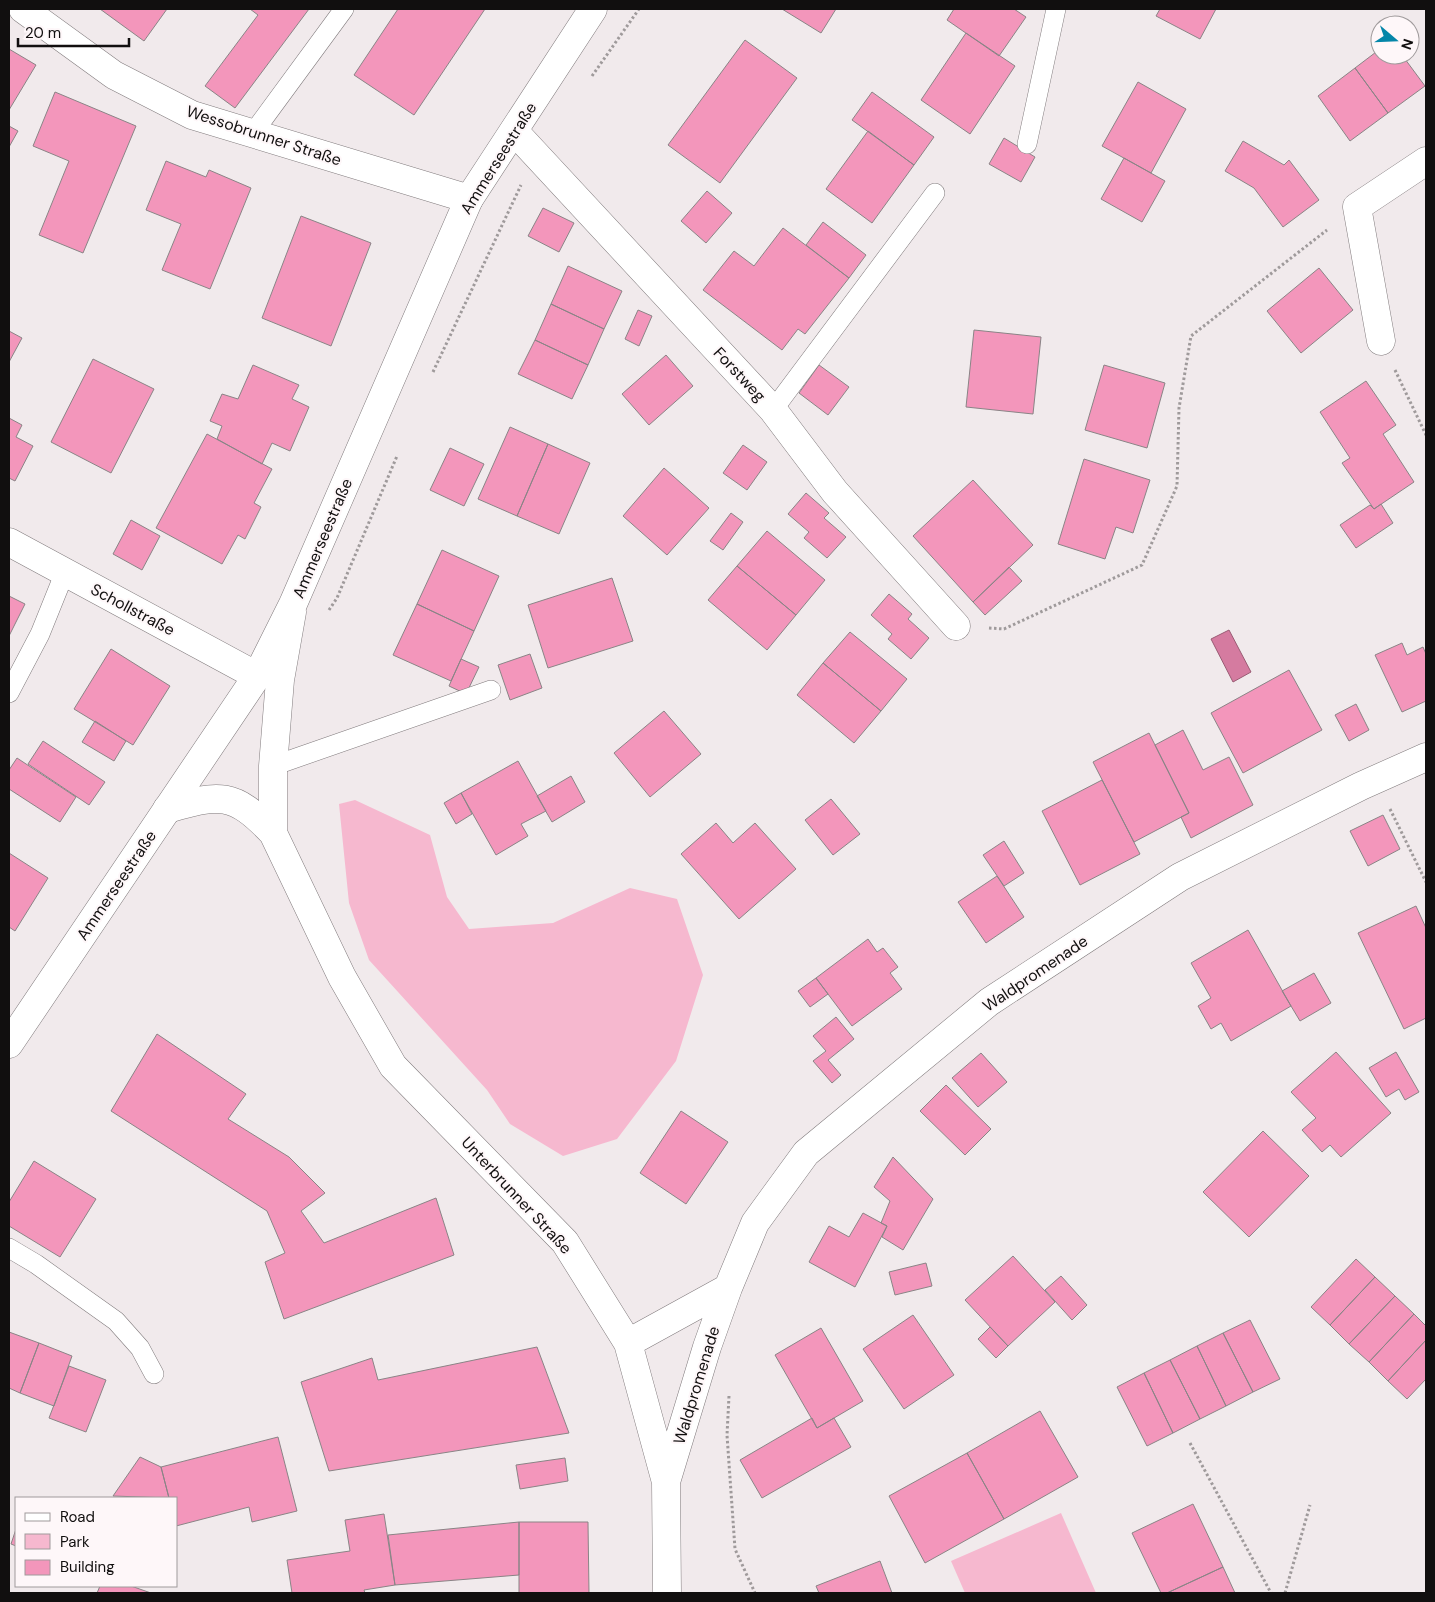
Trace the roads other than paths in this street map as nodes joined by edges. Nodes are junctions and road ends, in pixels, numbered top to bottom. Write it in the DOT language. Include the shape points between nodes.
graph roads {
  1 [pos="23,9"];
  2 [pos="344,9"];
  3 [pos="594,9"];
  4 [pos="1056,9"];
  5 [pos="514,132"];
  6 [pos="253,133"];
  7 [pos="1027,144"];
  8 [pos="1426,161"];
  9 [pos="935,193"];
  10 [pos="469,199"];
  11 [pos="1381,341"];
  12 [pos="773,410"];
  13 [pos="9,542"];
  14 [pos="65,572"];
  15 [pos="293,604"];
  16 [pos="956,626"];
  17 [pos="256,676"];
  18 [pos="491,690"];
  19 [pos="9,693"];
  20 [pos="1426,757"];
  21 [pos="273,766"];
  22 [pos="167,809"];
  23 [pos="273,833"];
  24 [pos="9,1044"];
  25 [pos="9,1248"];
  26 [pos="728,1288"];
  27 [pos="628,1343"];
  28 [pos="154,1374"];
  29 [pos="666,1482"];
  30 [pos="666,1593"];
  1 -- 6 [label="street, Wessobrunner Straße" via="114,75 192,115"];
  2 -- 6 [label="lane"];
  3 -- 5 [label="street, Ammerseestraße"];
  4 -- 7 [label="lane"];
  5 -- 10 [label="street, Ammerseestraße"];
  5 -- 12 [label="street, Forstweg"];
  6 -- 10 [label="street, Wessobrunner Straße"];
  8 -- 11 [label="street" via="1357,207"];
  9 -- 12 [label="lane"];
  10 -- 15 [label="street, Ammerseestraße"];
  12 -- 16 [label="street, Forstweg" via="835,492"];
  13 -- 14 [label="street, Schollstraße"];
  14 -- 17 [label="street, Schollstraße"];
  14 -- 19 [label="lane" via="40,634"];
  15 -- 17 [label="street, Ammerseestraße"];
  15 -- 21 [label="street, Unterbrunner Straße" via="280,680"];
  17 -- 22 [label="street, Ammerseestraße"];
  18 -- 21 [label="lane"];
  20 -- 26 [label="street, Waldpromenade" via="1180,877 990,1002 806,1152 755,1223"];
  21 -- 23 [label="street, Unterbrunner Straße"];
  22 -- 23 [label="street, Unterbrunner Straße" via="203,799 232,800 251,811"];
  22 -- 24 [label="street, Ammerseestraße"];
  23 -- 27 [label="street, Unterbrunner Straße" via="342,978 394,1066 565,1242"];
  25 -- 28 [label="lane" via="116,1321 140,1348"];
  26 -- 27 [label="street, Waldpromenade"];
  26 -- 29 [label="street, Waldpromenade"];
  27 -- 29 [label="street, Unterbrunner Straße"];
  29 -- 30 [label="street, Unterbrunner Straße"];
}
